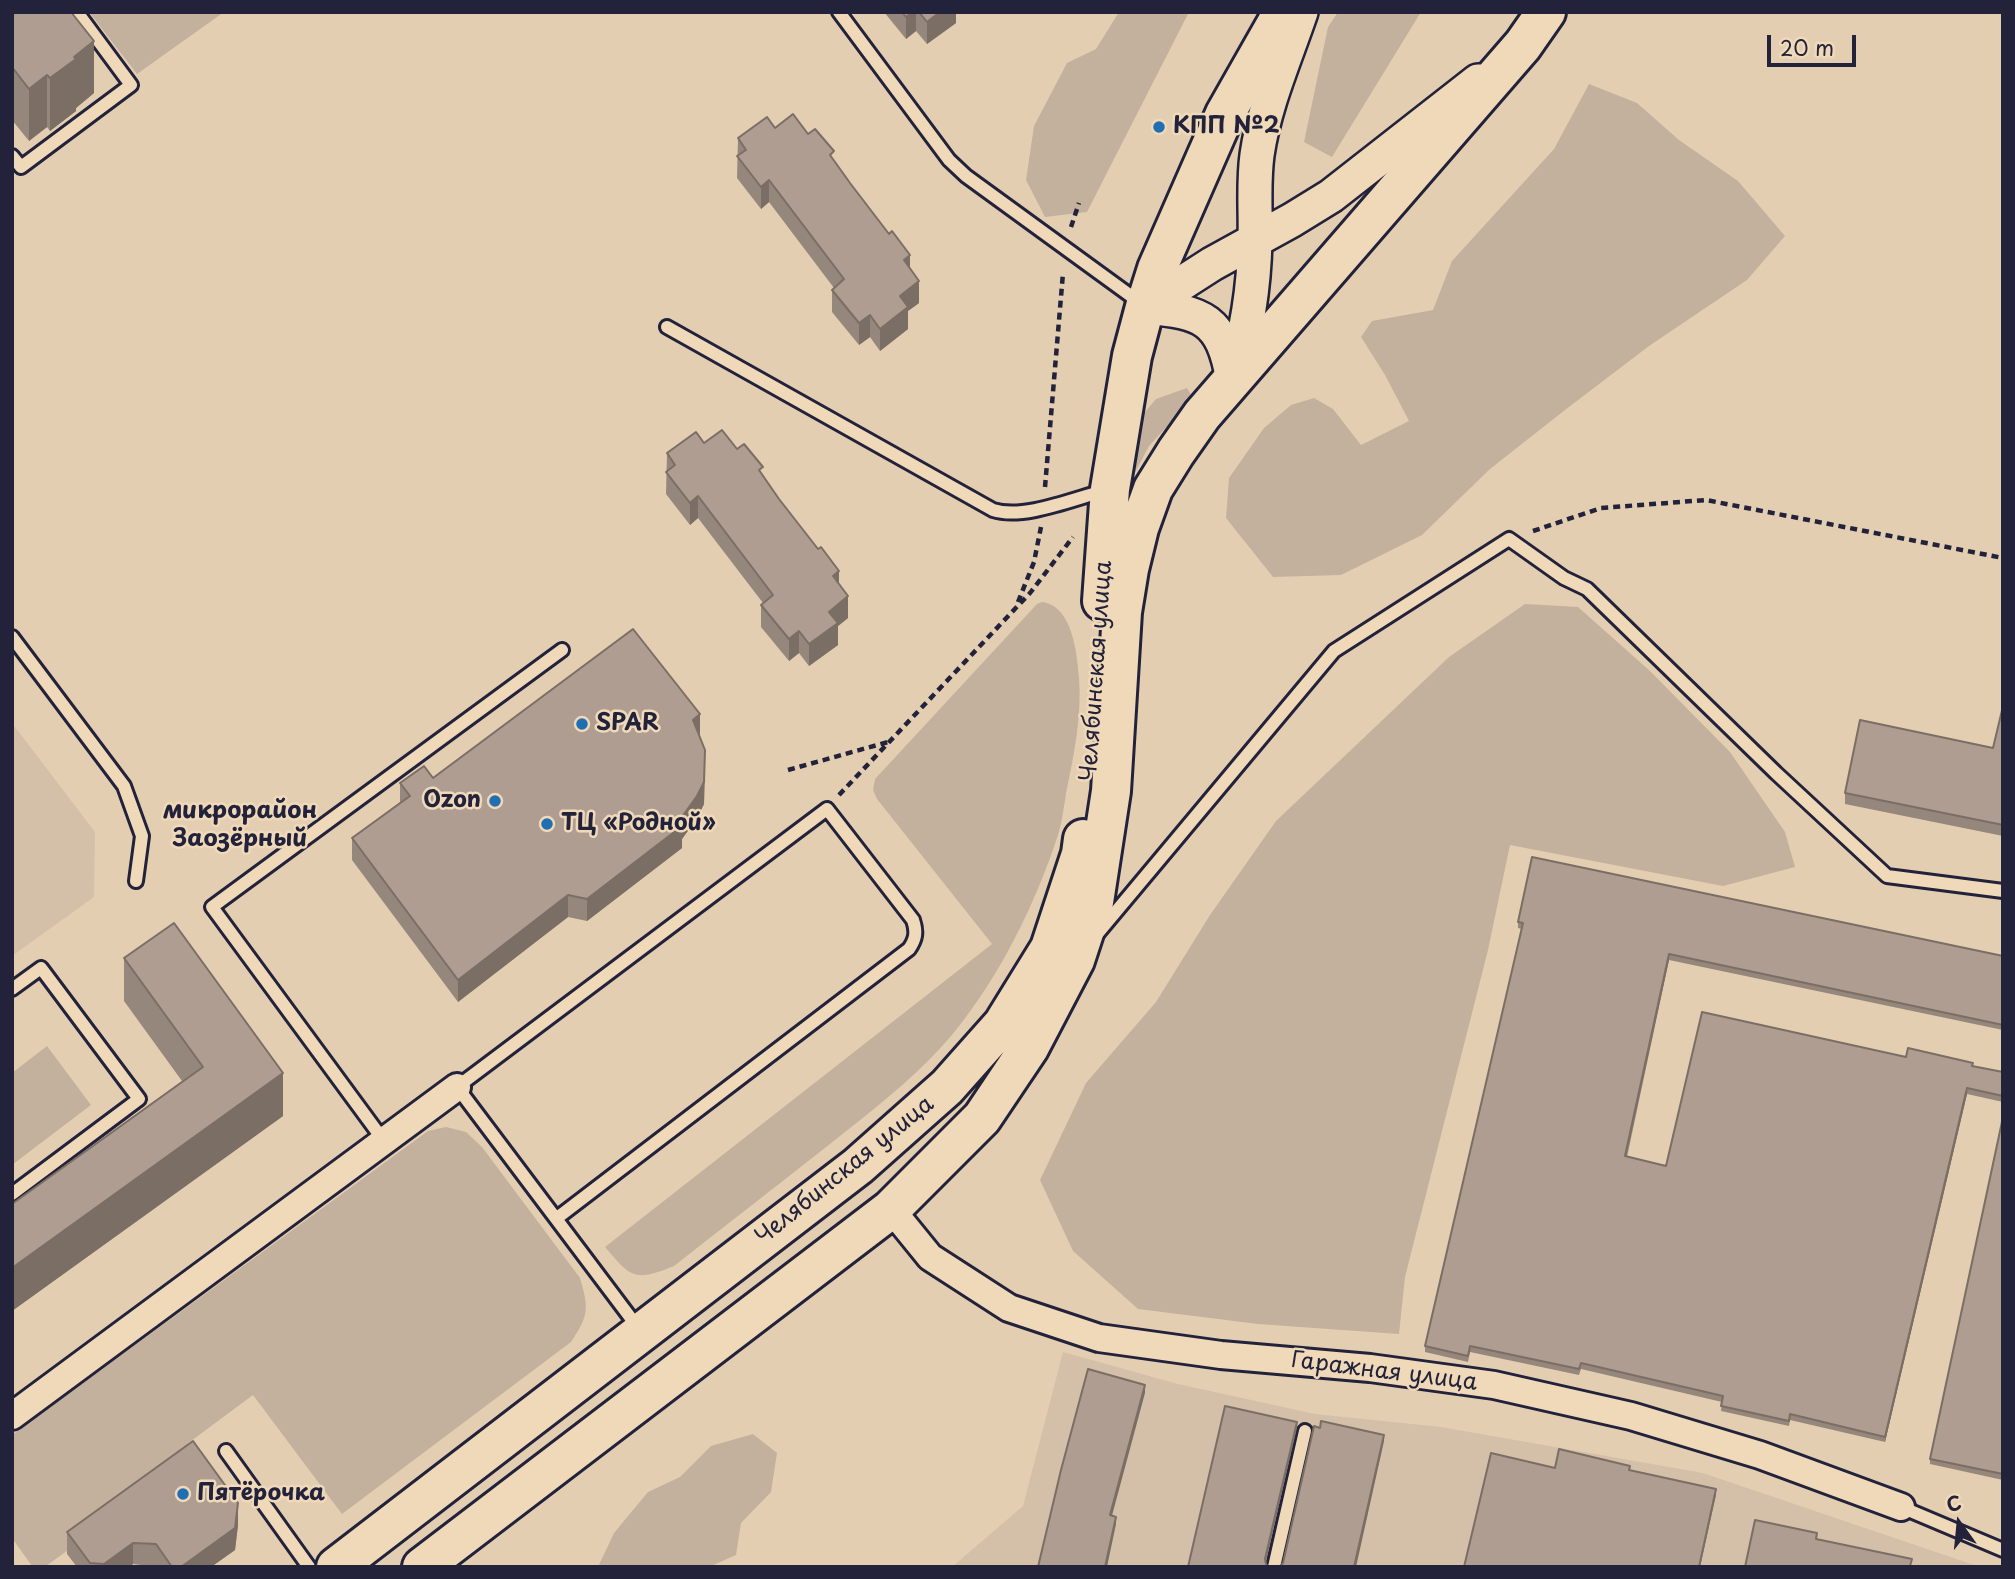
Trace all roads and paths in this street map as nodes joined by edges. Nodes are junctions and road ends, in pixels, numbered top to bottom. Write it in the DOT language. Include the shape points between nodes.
graph roads {
  1 [pos="77,12"];
  2 [pos="839,12"];
  3 [pos="1283,12"];
  4 [pos="1301,12"];
  5 [pos="1546,12"];
  6 [pos="1524,45"];
  7 [pos="12,156"];
  8 [pos="1079,203"];
  9 [pos="1255,240"];
  10 [pos="1065,246"];
  11 [pos="1145,307"];
  12 [pos="667,327"];
  13 [pos="1233,380"];
  14 [pos="1110,489"];
  15 [pos="1043,507"];
  16 [pos="1078,530"];
  17 [pos="1509,539"];
  18 [pos="2003,558"];
  19 [pos="1017,606"];
  20 [pos="12,637"];
  21 [pos="562,650"];
  22 [pos="889,741"];
  23 [pos="788,770"];
  24 [pos="827,809"];
  25 [pos="136,881"];
  26 [pos="2003,891"];
  27 [pos="1075,960"];
  28 [pos="12,989"];
  29 [pos="457,1087"];
  30 [pos="384,1141"];
  31 [pos="858,1166"];
  32 [pos="12,1194"];
  33 [pos="891,1209"];
  34 [pos="557,1218"];
  35 [pos="641,1332"];
  36 [pos="12,1416"];
  37 [pos="1305,1431"];
  38 [pos="226,1451"];
  39 [pos="1901,1507"];
  40 [pos="2003,1550"];
  41 [pos="309,1567"];
  42 [pos="335,1567"];
  43 [pos="422,1567"];
  44 [pos="1274,1567"];
  1 -- 7 [label="lane" via="131,85 21,167"];
  2 -- 10 [label="lane" via="949,160"];
  3 -- 11 [label="main road, Челябинская улица" via="1225,114"];
  4 -- 9 [label="street" via="1272,93 1258,152"];
  5 -- 6 [label="main road, Челябинская улица"];
  6 -- 9 [label="street" via="1331,196"];
  6 -- 13 [label="main road, Челябинская улица"];
  8 -- 10 [label="path"];
  9 -- 11 [label="street"];
  9 -- 13 [label="street" via="1245,338"];
  10 -- 11 [label="lane"];
  10 -- 15 [label="path"];
  11 -- 13 [label="street" via="1192,313 1209,323 1221,337"];
  11 -- 14 [label="main road, Челябинская улица" via="1132,356"];
  12 -- 15 [label="lane" via="993,510 1006,514"];
  13 -- 27 [label="main road, Челябинская улица" via="1176,452 1153,489 1139,527 1122,612 1104,841 1094,902"];
  14 -- 15 [label="lane"];
  14 -- 31 [label="main road, Челябинская улица" via="1089,794 1081,854 1050,948 1003,1024 947,1087"];
  15 -- 19 [label="path" via="1040,540"];
  16 -- 19 [label="path"];
  17 -- 18 [label="path" via="1601,508 1706,500"];
  17 -- 26 [label="lane" via="1587,589 1887,876"];
  17 -- 27 [label="lane" via="1334,651"];
  19 -- 22 [label="path"];
  20 -- 25 [label="lane" via="124,786 142,836"];
  21 -- 30 [label="lane" via="212,907"];
  22 -- 23 [label="path"];
  22 -- 24 [label="path"];
  24 -- 29 [label="lane"];
  24 -- 34 [label="lane" via="913,920 915,941"];
  27 -- 33 [label="main road, Челябинская улица" via="1029,1048 982,1118"];
  28 -- 32 [label="lane" via="41,968 139,1099"];
  29 -- 30 [label="street"];
  29 -- 34 [label="lane"];
  30 -- 36 [label="street"];
  31 -- 33 [label="main road"];
  31 -- 35 [label="main road, Челябинская улица"];
  33 -- 39 [label="street, Гаражная улица" via="930,1257 1009,1308 1099,1338 1494,1385 1644,1419 1760,1455"];
  33 -- 43 [label="main road, Челябинская улица"];
  34 -- 35 [label="lane"];
  35 -- 42 [label="main road, Челябинская улица"];
  37 -- 44 [label="lane"];
  38 -- 41 [label="lane"];
  39 -- 40 [label="lane"];
}
